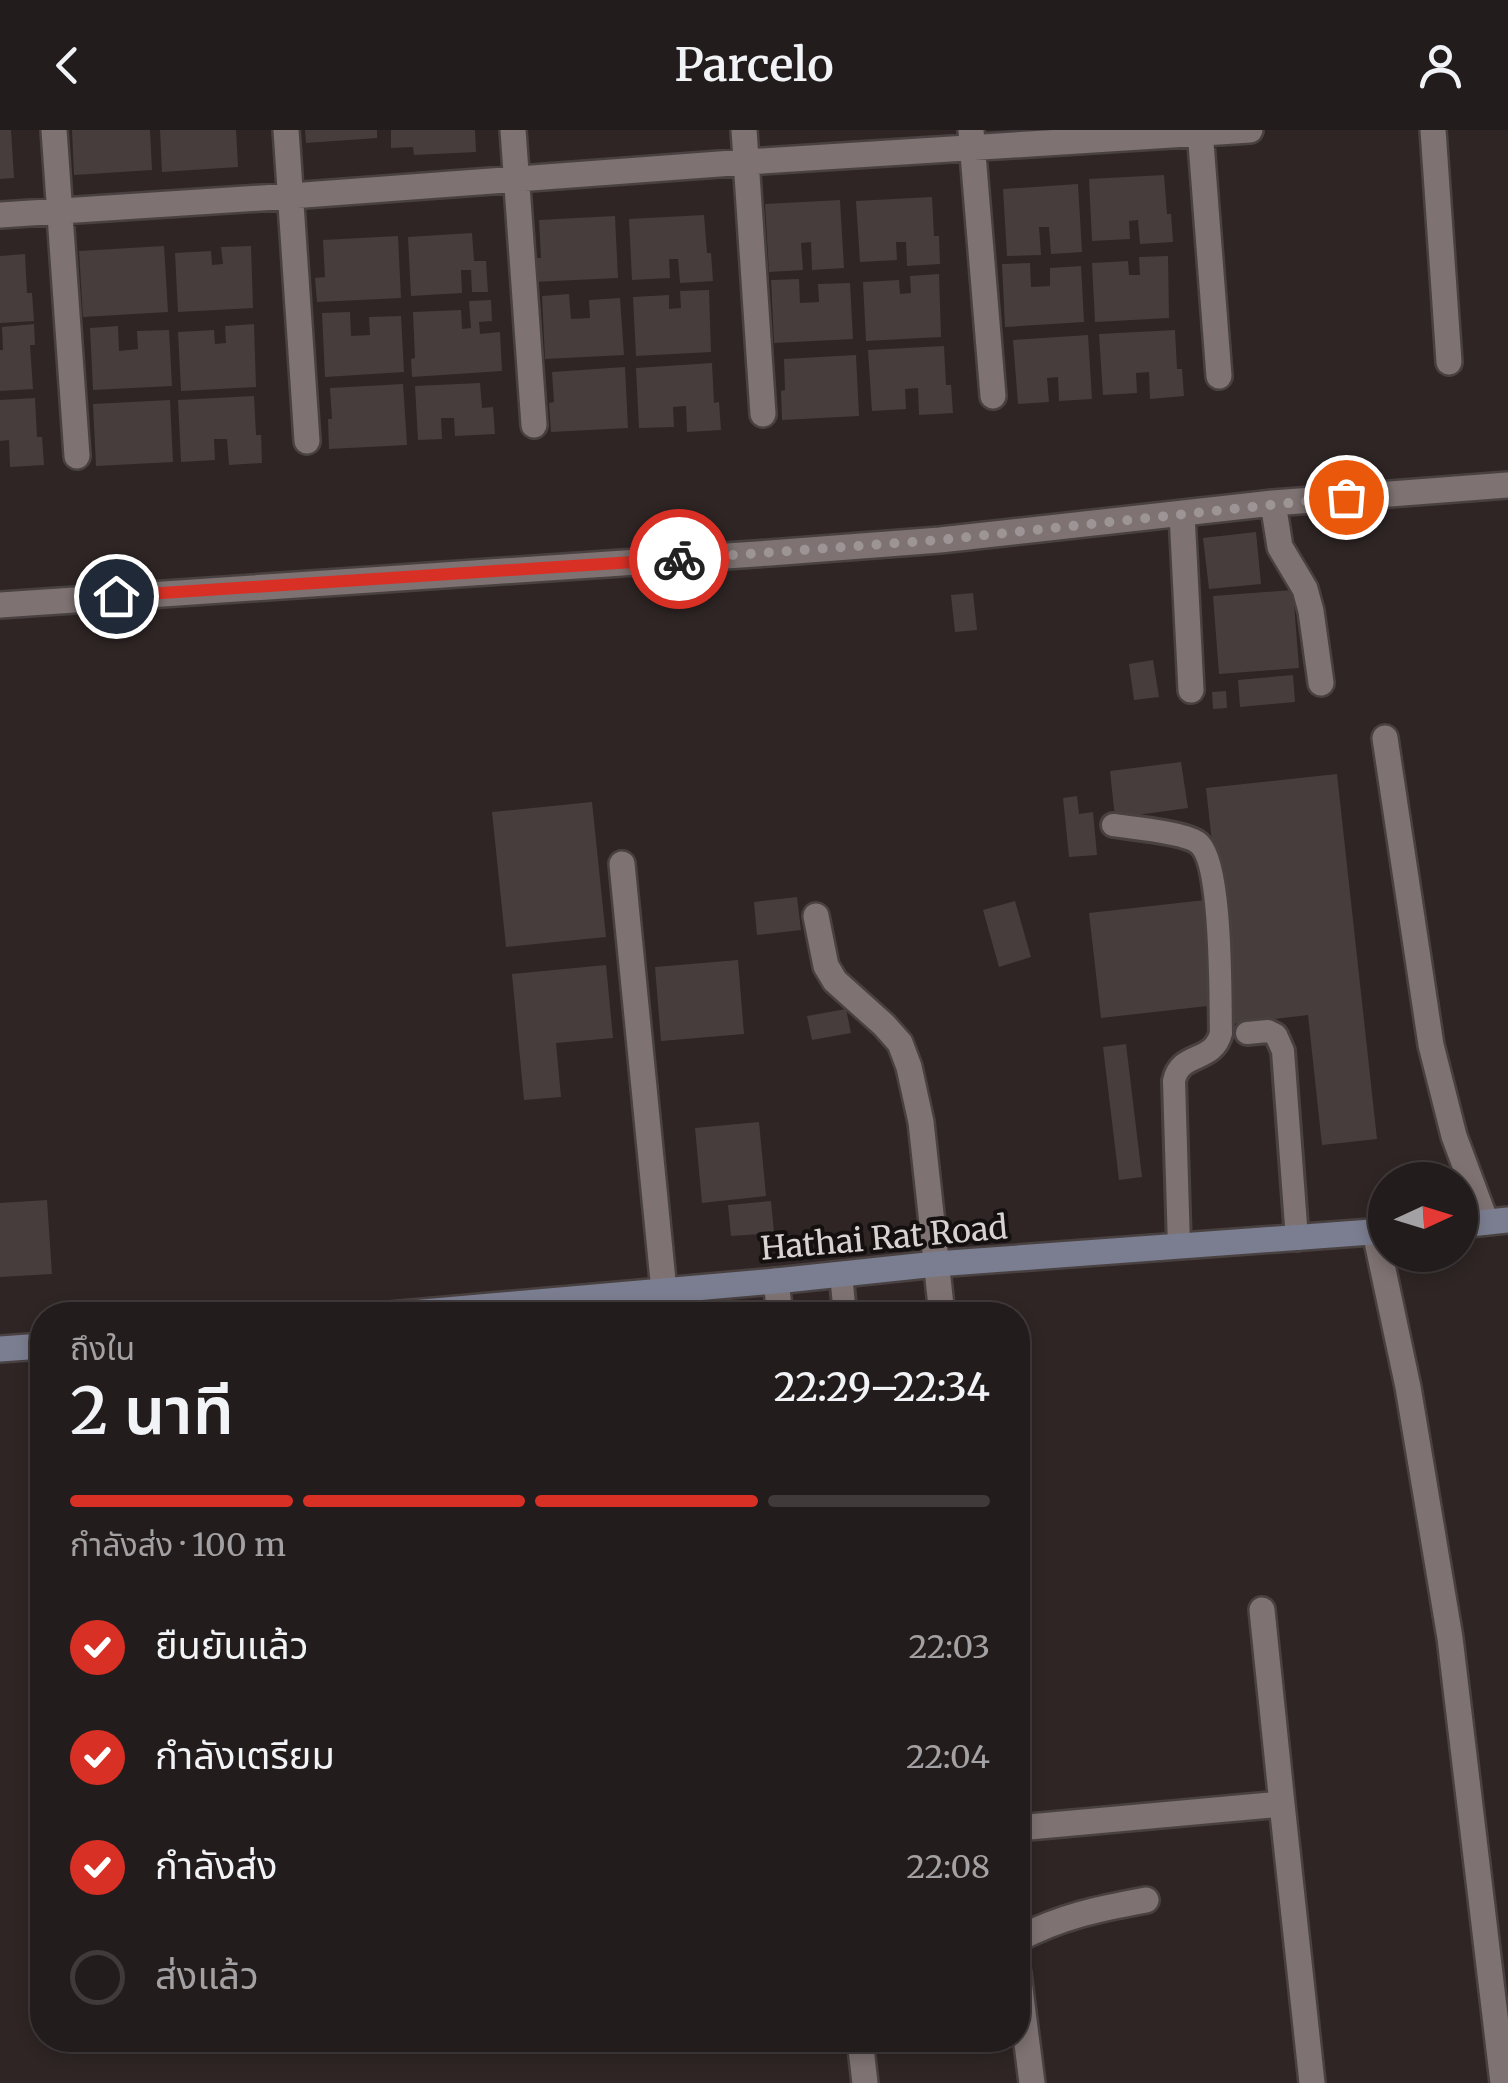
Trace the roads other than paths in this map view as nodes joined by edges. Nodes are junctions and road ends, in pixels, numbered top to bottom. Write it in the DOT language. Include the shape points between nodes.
graph roads {
  1 [pos="54,130"];
  2 [pos="286,130"];
  3 [pos="513,130"];
  4 [pos="744,130"];
  5 [pos="1250,130"];
  6 [pos="1433,130"];
  7 [pos="1200,132"];
  8 [pos="971,138"];
  9 [pos="746,162"];
  10 [pos="516,180"];
  11 [pos="291,196"];
  12 [pos="59,211"];
  13 [pos="0,215"];
  14 [pos="1449,362"];
  15 [pos="1219,376"];
  16 [pos="993,396"];
  17 [pos="763,414"];
  18 [pos="534,425"];
  19 [pos="308,441"];
  20 [pos="77,456"];
  21 [pos="1508,485"];
  22 [pos="1274,503"];
  23 [pos="1182,514"];
  24 [pos="0,605"];
  25 [pos="1321,683"];
  26 [pos="1191,690"];
  27 [pos="1385,738"];
  28 [pos="1113,824"];
  29 [pos="622,864"];
  30 [pos="816,916"];
  31 [pos="1247,1033"];
  32 [pos="1497,1221"];
  33 [pos="1368,1233"];
  34 [pos="1297,1239"];
  35 [pos="1179,1246"];
  36 [pos="936,1264"];
  37 [pos="1387,1272"];
  38 [pos="841,1274"];
  39 [pos="776,1281"];
  40 [pos="664,1290"];
  41 [pos="532,1302"];
  42 [pos="778,1302"];
  43 [pos="844,1302"];
  44 [pos="940,1302"];
  45 [pos="30,1347"];
  46 [pos="0,1350"];
  47 [pos="1262,1610"];
  48 [pos="1282,1804"];
  49 [pos="1030,1827"];
  50 [pos="1146,1900"];
  51 [pos="1030,1933"];
  52 [pos="861,2052"];
  53 [pos="1028,2052"];
  54 [pos="865,2083"];
  55 [pos="1032,2083"];
  56 [pos="1312,2083"];
  57 [pos="1503,2083"];
  1 -- 12 [label="street"];
  2 -- 11 [label="street"];
  3 -- 10 [label="street"];
  4 -- 9 [label="street"];
  5 -- 7 [label="street"];
  6 -- 14 [label="street"];
  7 -- 8 [label="street"];
  7 -- 15 [label="street"];
  8 -- 9 [label="street"];
  8 -- 16 [label="street"];
  9 -- 10 [label="street"];
  9 -- 17 [label="street"];
  10 -- 11 [label="street"];
  10 -- 18 [label="street"];
  11 -- 12 [label="street"];
  11 -- 19 [label="street"];
  12 -- 13 [label="street"];
  12 -- 20 [label="street"];
  21 -- 22 [label="street"];
  22 -- 23 [label="street"];
  22 -- 25 [label="street" via="1280,547 1311,611"];
  23 -- 24 [label="street" via="770,554"];
  23 -- 26 [label="street"];
  27 -- 32 [label="street" via="1431,1045 1454,1136"];
  28 -- 35 [label="lane" via="1199,843 1216,892 1221,1034 1213,1050 1176,1070 1174,1082"];
  29 -- 40 [label="street"];
  30 -- 36 [label="street" via="835,981 900,1043 909,1067"];
  31 -- 34 [label="lane" via="1276,1035 1282,1051"];
  33 -- 34 [label="main road, Hathai Rat Road"];
  34 -- 35 [label="main road, Hathai Rat Road"];
  35 -- 36 [label="main road, Hathai Rat Road"];
  36 -- 38 [label="main road, Hathai Rat Road"];
  36 -- 44 [label="street"];
  37 -- 57 [label="street" via="1450,1638"];
  38 -- 39 [label="main road, Hathai Rat Road"];
  38 -- 43 [label="lane"];
  39 -- 40 [label="main road, Hathai Rat Road"];
  39 -- 42 [label="street"];
  40 -- 41 [label="main road, Hathai Rat Road"];
  45 -- 46 [label="main road"];
  47 -- 48 [label="street"];
  48 -- 49 [label="street"];
  48 -- 56 [label="street"];
  50 -- 51 [label="street"];
  52 -- 54 [label="street"];
  53 -- 55 [label="street"];
}
